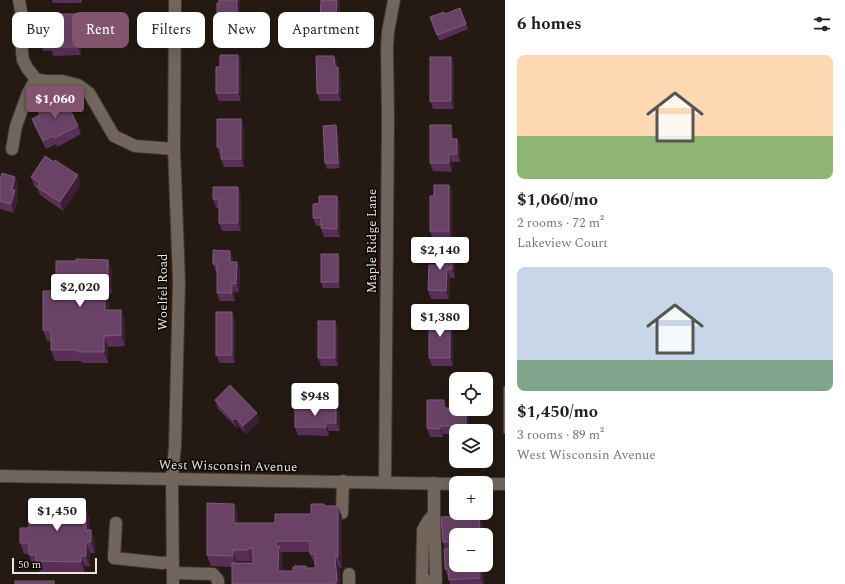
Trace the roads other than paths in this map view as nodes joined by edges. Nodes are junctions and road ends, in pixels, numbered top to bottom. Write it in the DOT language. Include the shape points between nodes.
graph roads {
  1 [pos="18,0"];
  2 [pos="175,0"];
  3 [pos="394,0"];
  4 [pos="36,79"];
  5 [pos="12,149"];
  6 [pos="174,149"];
  7 [pos="0,476"];
  8 [pos="172,479"];
  9 [pos="343,481"];
  10 [pos="385,482"];
  11 [pos="434,483"];
  12 [pos="449,484"];
  13 [pos="493,484"];
  14 [pos="505,484"];
  15 [pos="342,513"];
  16 [pos="434,514"];
  17 [pos="116,523"];
  18 [pos="173,573"];
  19 [pos="218,584"];
  1 -- 4 [label="street" via="21,11 23,60"];
  2 -- 6 [label="street, Woelfel Road"];
  3 -- 10 [label="street, Maple Ridge Lane" via="386,48 388,118"];
  4 -- 5 [label="street" via="16,126"];
  4 -- 6 [label="street" via="45,82 62,81 83,88 89,93 114,136 135,146"];
  6 -- 8 [label="street, Woelfel Road" via="178,281"];
  7 -- 8 [label="street, West Wisconsin Avenue"];
  8 -- 9 [label="street, West Wisconsin Avenue"];
  8 -- 18 [label="street, Woelfel Road"];
  9 -- 10 [label="street, West Wisconsin Avenue"];
  9 -- 15 [label="street"];
  10 -- 11 [label="street, West Wisconsin Avenue"];
  11 -- 12 [label="street, West Wisconsin Avenue"];
  11 -- 16 [label="street"];
  13 -- 14 [label="street"];
  16 -- 16 [label="street" via="423,530 422,581 436,581"];
  17 -- 18 [label="street" via="114,558 162,563"];
  18 -- 19 [label="street" via="213,574"];
}
